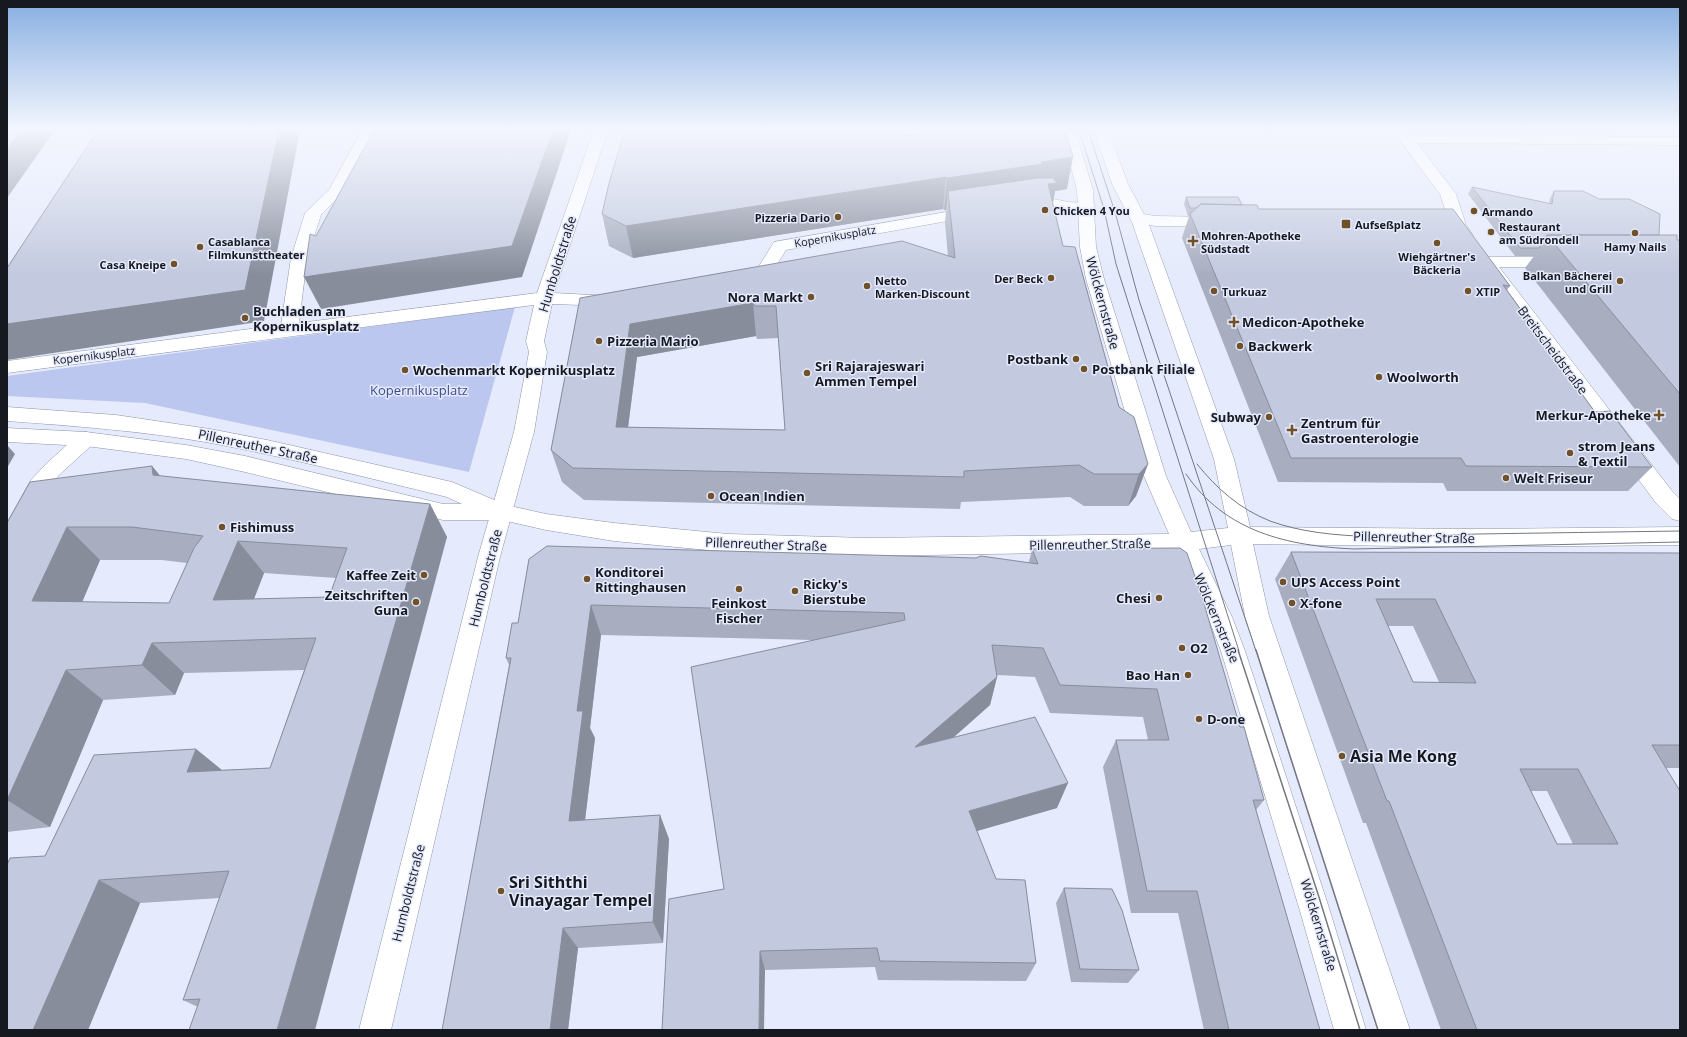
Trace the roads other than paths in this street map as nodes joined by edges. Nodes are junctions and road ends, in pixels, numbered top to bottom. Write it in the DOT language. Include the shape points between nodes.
graph roads {
  1 [pos="342,178"];
  2 [pos="585,178"];
  3 [pos="1082,178"];
  4 [pos="1118,178"];
  5 [pos="1436,178"];
  6 [pos="1087,207"];
  7 [pos="1138,218"];
  8 [pos="1231,222"];
  9 [pos="1486,262"];
  10 [pos="1572,262"];
  11 [pos="734,287"];
  12 [pos="544,298"];
  13 [pos="628,302"];
  14 [pos="288,330"];
  15 [pos="7,367"];
  16 [pos="7,414"];
  17 [pos="7,435"];
  18 [pos="86,439"];
  19 [pos="502,512"];
  20 [pos="1680,513"];
  21 [pos="1240,536"];
  22 [pos="1680,536"];
  23 [pos="1184,542"];
  24 [pos="7,543"];
  25 [pos="375,1030"];
  26 [pos="1350,1030"];
  27 [pos="1394,1030"];
  1 -- 14 [label="main road" via="335,192 313,213 299,258"];
  2 -- 12 [label="main road, Humboldtstraße"];
  3 -- 6 [label="main road, Wölckernstraße"];
  4 -- 7 [label="main road"];
  5 -- 9 [label="main road" via="1448,194 1450,225"];
  6 -- 11 [label="main road, Kopernikusplatz" via="1042,202 780,246 757,283"];
  6 -- 23 [label="main road, Wölckernstraße" via="1088,247 1099,293 1155,476"];
  7 -- 8 [label="main road" via="1155,221"];
  7 -- 21 [label="main road" via="1224,459"];
  9 -- 10 [label="main road"];
  9 -- 20 [label="main road, Breitscheidstraße" via="1664,497"];
  12 -- 13 [label="main road, Kopernikusplatz"];
  12 -- 14 [label="main road, Kopernikusplatz"];
  12 -- 19 [label="main road, Humboldtstraße" via="535,341 538,352 524,432"];
  14 -- 15 [label="main road, Kopernikusplatz"];
  16 -- 19 [label="main road, Pillenreuther Straße" via="157,427 259,445 452,490"];
  17 -- 18 [label="main road, Pillenreuther Straße"];
  18 -- 19 [label="main road, Pillenreuther Straße" via="216,458 442,512"];
  18 -- 24 [label="main road" via="52,470 39,486"];
  19 -- 23 [label="main road, Pillenreuther Straße" via="560,525 614,532 754,544 867,547"];
  19 -- 25 [label="main road, Humboldtstraße"];
  21 -- 22 [label="main road, Pillenreuther Straße"];
  21 -- 23 [label="main road, Pillenreuther Straße"];
  21 -- 27 [label="main road" via="1258,616"];
  23 -- 26 [label="main road, Wölckernstraße" via="1220,617 1233,651"];
}
